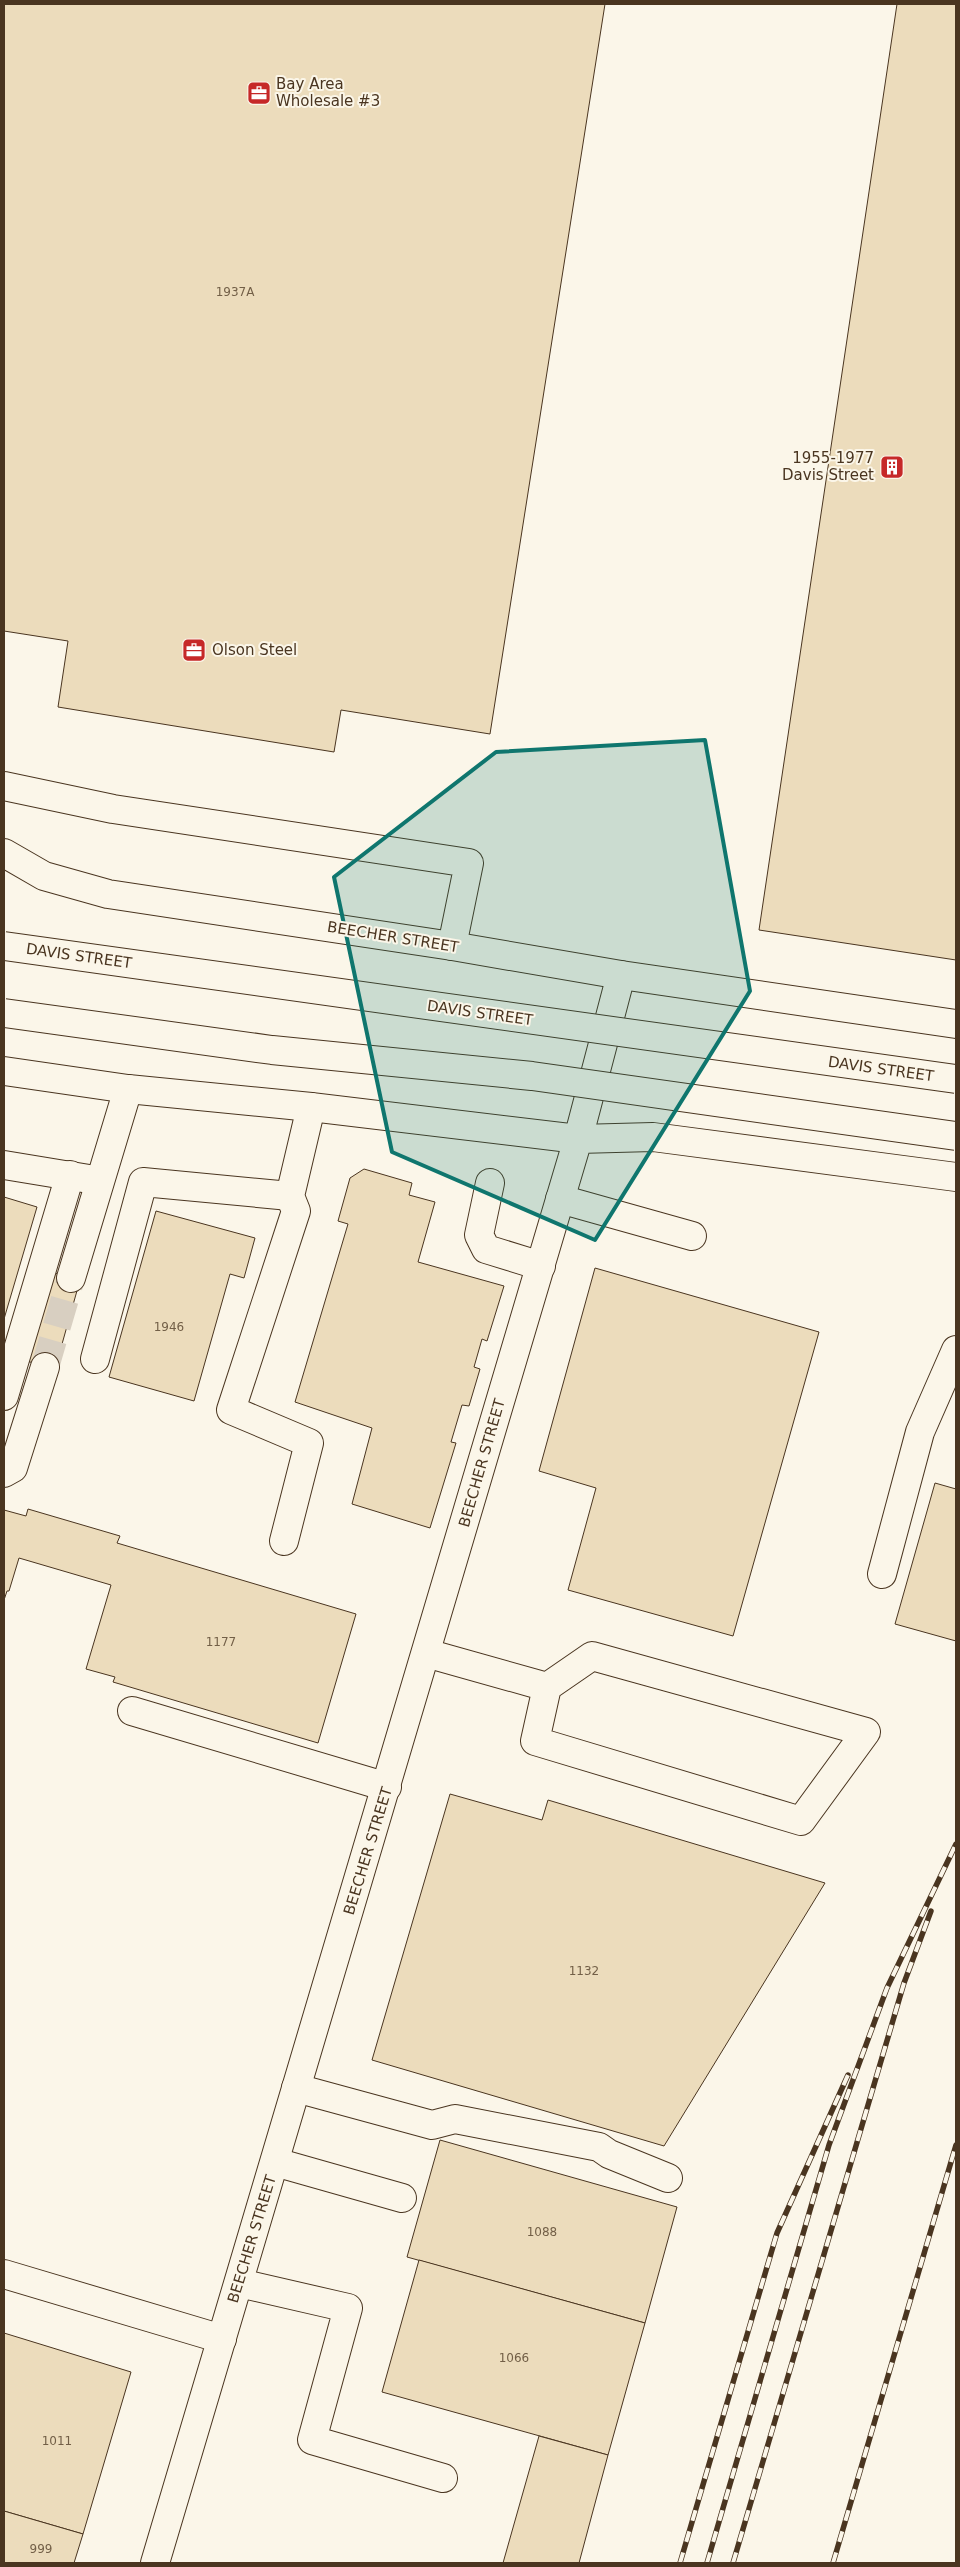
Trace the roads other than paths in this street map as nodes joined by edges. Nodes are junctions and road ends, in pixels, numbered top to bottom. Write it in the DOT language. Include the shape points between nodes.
graph roads {
  1 [pos="4,786"];
  2 [pos="4,853"];
  3 [pos="4,946"];
  4 [pos="452,946"];
  5 [pos="620,975"];
  6 [pos="4,1013"];
  7 [pos="956,1024"];
  8 [pos="4,1072"];
  9 [pos="956,1079"];
  10 [pos="128,1089"];
  11 [pos="311,1107"];
  12 [pos="956,1136"];
  13 [pos="578,1139"];
  14 [pos="4,1165"];
  15 [pos="70,1175"];
  16 [pos="956,1177"];
  17 [pos="100,1181"];
  18 [pos="490,1183"];
  19 [pos="290,1196"];
  20 [pos="560,1200"];
  21 [pos="692,1236"];
  22 [pos="541,1266"];
  23 [pos="71,1278"];
  24 [pos="956,1350"];
  25 [pos="95,1359"];
  26 [pos="45,1367"];
  27 [pos="4,1396"];
  28 [pos="4,1474"];
  29 [pos="284,1541"];
  30 [pos="882,1574"];
  31 [pos="426,1653"];
  32 [pos="547,1687"];
  33 [pos="132,1711"];
  34 [pos="387,1788"];
  35 [pos="296,2088"];
  36 [pos="275,2162"];
  37 [pos="668,2178"];
  38 [pos="402,2198"];
  39 [pos="4,2274"];
  40 [pos="239,2283"];
  41 [pos="222,2339"];
  42 [pos="443,2478"];
  43 [pos="155,2563"];
  1 -- 4 [label="street" via="113,809 469,863"];
  2 -- 4 [label="street, BEECHER STREET" via="44,876 108,894"];
  3 -- 9 [label="street, DAVIS STREET, bridge"];
  4 -- 5 [label="street, BEECHER STREET"];
  5 -- 7 [label="street"];
  5 -- 13 [label="street, BEECHER STREET"];
  6 -- 12 [label="street, bridge" via="272,1050 532,1076"];
  8 -- 10 [label="street"];
  10 -- 11 [label="street"];
  10 -- 17 [label="street"];
  11 -- 13 [label="street"];
  11 -- 19 [label="street"];
  13 -- 16 [label="street" via="653,1137"];
  13 -- 20 [label="street, BEECHER STREET"];
  14 -- 15 [label="street"];
  15 -- 17 [label="street"];
  15 -- 27 [label="street"];
  17 -- 23 [label="street"];
  18 -- 22 [label="street" via="479,1235 486,1250"];
  19 -- 25 [label="street" via="143,1182"];
  19 -- 29 [label="street" via="296,1211 231,1410 309,1443"];
  20 -- 21 [label="street"];
  20 -- 22 [label="street, BEECHER STREET"];
  22 -- 31 [label="street, BEECHER STREET"];
  24 -- 30 [label="street" via="920,1432"];
  26 -- 28 [label="street" via="13,1468"];
  31 -- 32 [label="street"];
  31 -- 34 [label="street, BEECHER STREET"];
  32 -- 32 [label="street" via="535,1740 801,1821 866,1732 592,1656"];
  33 -- 34 [label="street"];
  34 -- 35 [label="street, BEECHER STREET"];
  35 -- 36 [label="street, BEECHER STREET"];
  35 -- 37 [label="street" via="432,2125 455,2119 599,2147"];
  36 -- 38 [label="street"];
  36 -- 40 [label="street, BEECHER STREET"];
  39 -- 41 [label="street"];
  40 -- 41 [label="street, BEECHER STREET"];
  40 -- 42 [label="street" via="348,2308 312,2440"];
  41 -- 43 [label="street, BEECHER STREET"];
}
